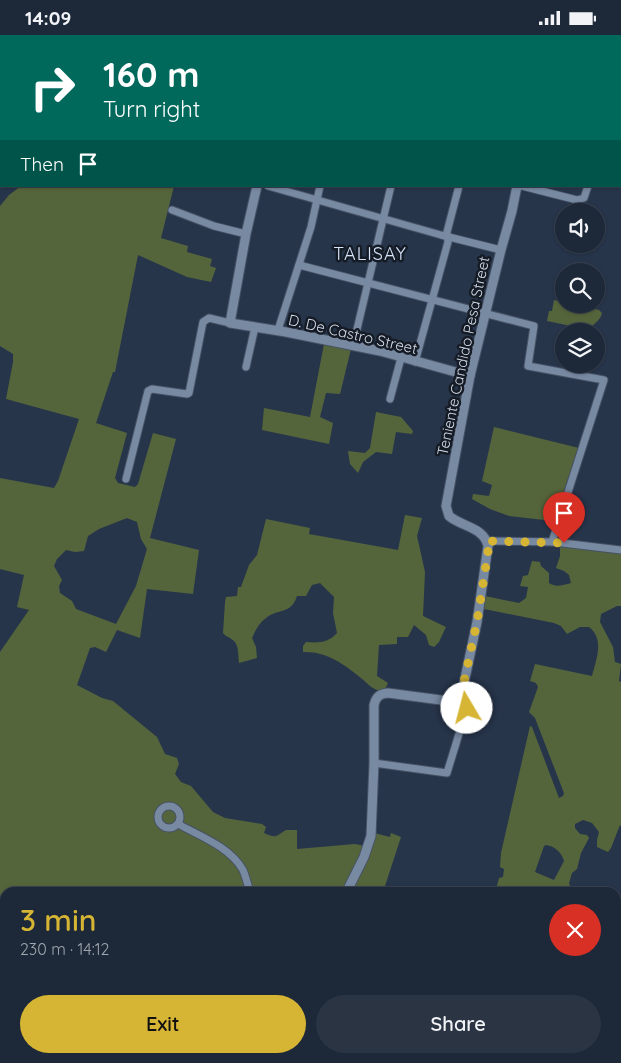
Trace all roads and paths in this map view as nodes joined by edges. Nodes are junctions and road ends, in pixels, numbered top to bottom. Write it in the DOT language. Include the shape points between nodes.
graph roads {
  1 [pos="257,187"];
  2 [pos="272,187"];
  3 [pos="320,187"];
  4 [pos="392,187"];
  5 [pos="459,187"];
  6 [pos="517,187"];
  7 [pos="526,187"];
  8 [pos="588,187"];
  9 [pos="316,199"];
  10 [pos="172,210"];
  11 [pos="384,219"];
  12 [pos="246,234"];
  13 [pos="448,237"];
  14 [pos="501,250"];
  15 [pos="299,265"];
  16 [pos="367,283"];
  17 [pos="431,299"];
  18 [pos="486,314"];
  19 [pos="230,323"];
  20 [pos="255,327"];
  21 [pos="278,330"];
  22 [pos="353,346"];
  23 [pos="401,358"];
  24 [pos="415,362"];
  25 [pos="246,367"];
  26 [pos="470,376"];
  27 [pos="390,399"];
  28 [pos="126,479"];
  29 [pos="487,541"];
  30 [pos="552,541"];
  31 [pos="621,549"];
  32 [pos="460,700"];
  33 [pos="374,763"];
  34 [pos="178,824"];
  35 [pos="248,887"];
  36 [pos="349,887"];
  1 -- 12 [label="street"];
  2 -- 9 [label="street"];
  3 -- 9 [label="street"];
  4 -- 11 [label="street"];
  5 -- 13 [label="street"];
  6 -- 14 [label="street, Teniente Candido Pesa Street"];
  7 -- 8 [label="street" via="579,201 584,198"];
  9 -- 11 [label="street"];
  9 -- 15 [label="street"];
  10 -- 12 [label="street"];
  11 -- 13 [label="street"];
  11 -- 16 [label="street"];
  12 -- 19 [label="street"];
  13 -- 14 [label="street"];
  13 -- 17 [label="street"];
  14 -- 18 [label="street, Teniente Candido Pesa Street"];
  15 -- 16 [label="street"];
  15 -- 21 [label="street"];
  16 -- 17 [label="street"];
  16 -- 22 [label="street"];
  17 -- 18 [label="street"];
  17 -- 24 [label="street"];
  18 -- 26 [label="street, Teniente Candido Pesa Street"];
  18 -- 30 [label="street" via="534,325 529,366 604,380"];
  19 -- 20 [label="street, D. De Castro Street"];
  19 -- 28 [label="street" via="207,318 203,322 189,393 148,391"];
  20 -- 21 [label="street, D. De Castro Street"];
  20 -- 25 [label="street"];
  21 -- 22 [label="street, D. De Castro Street"];
  22 -- 23 [label="street, D. De Castro Street"];
  23 -- 24 [label="street, D. De Castro Street"];
  23 -- 27 [label="street"];
  24 -- 26 [label="street, D. De Castro Street"];
  26 -- 29 [label="street, Teniente Candido Pesa Street" via="446,509 451,518 478,531"];
  29 -- 30 [label="street"];
  29 -- 32 [label="street" via="477,622"];
  30 -- 31 [label="street"];
  32 -- 33 [label="street" via="393,693 380,695 374,705"];
  32 -- 33 [label="street" via="466,705 466,711 447,773"];
  33 -- 36 [label="street" via="370,841"];
  34 -- 35 [label="street" via="218,846 234,859 245,874"];
}
